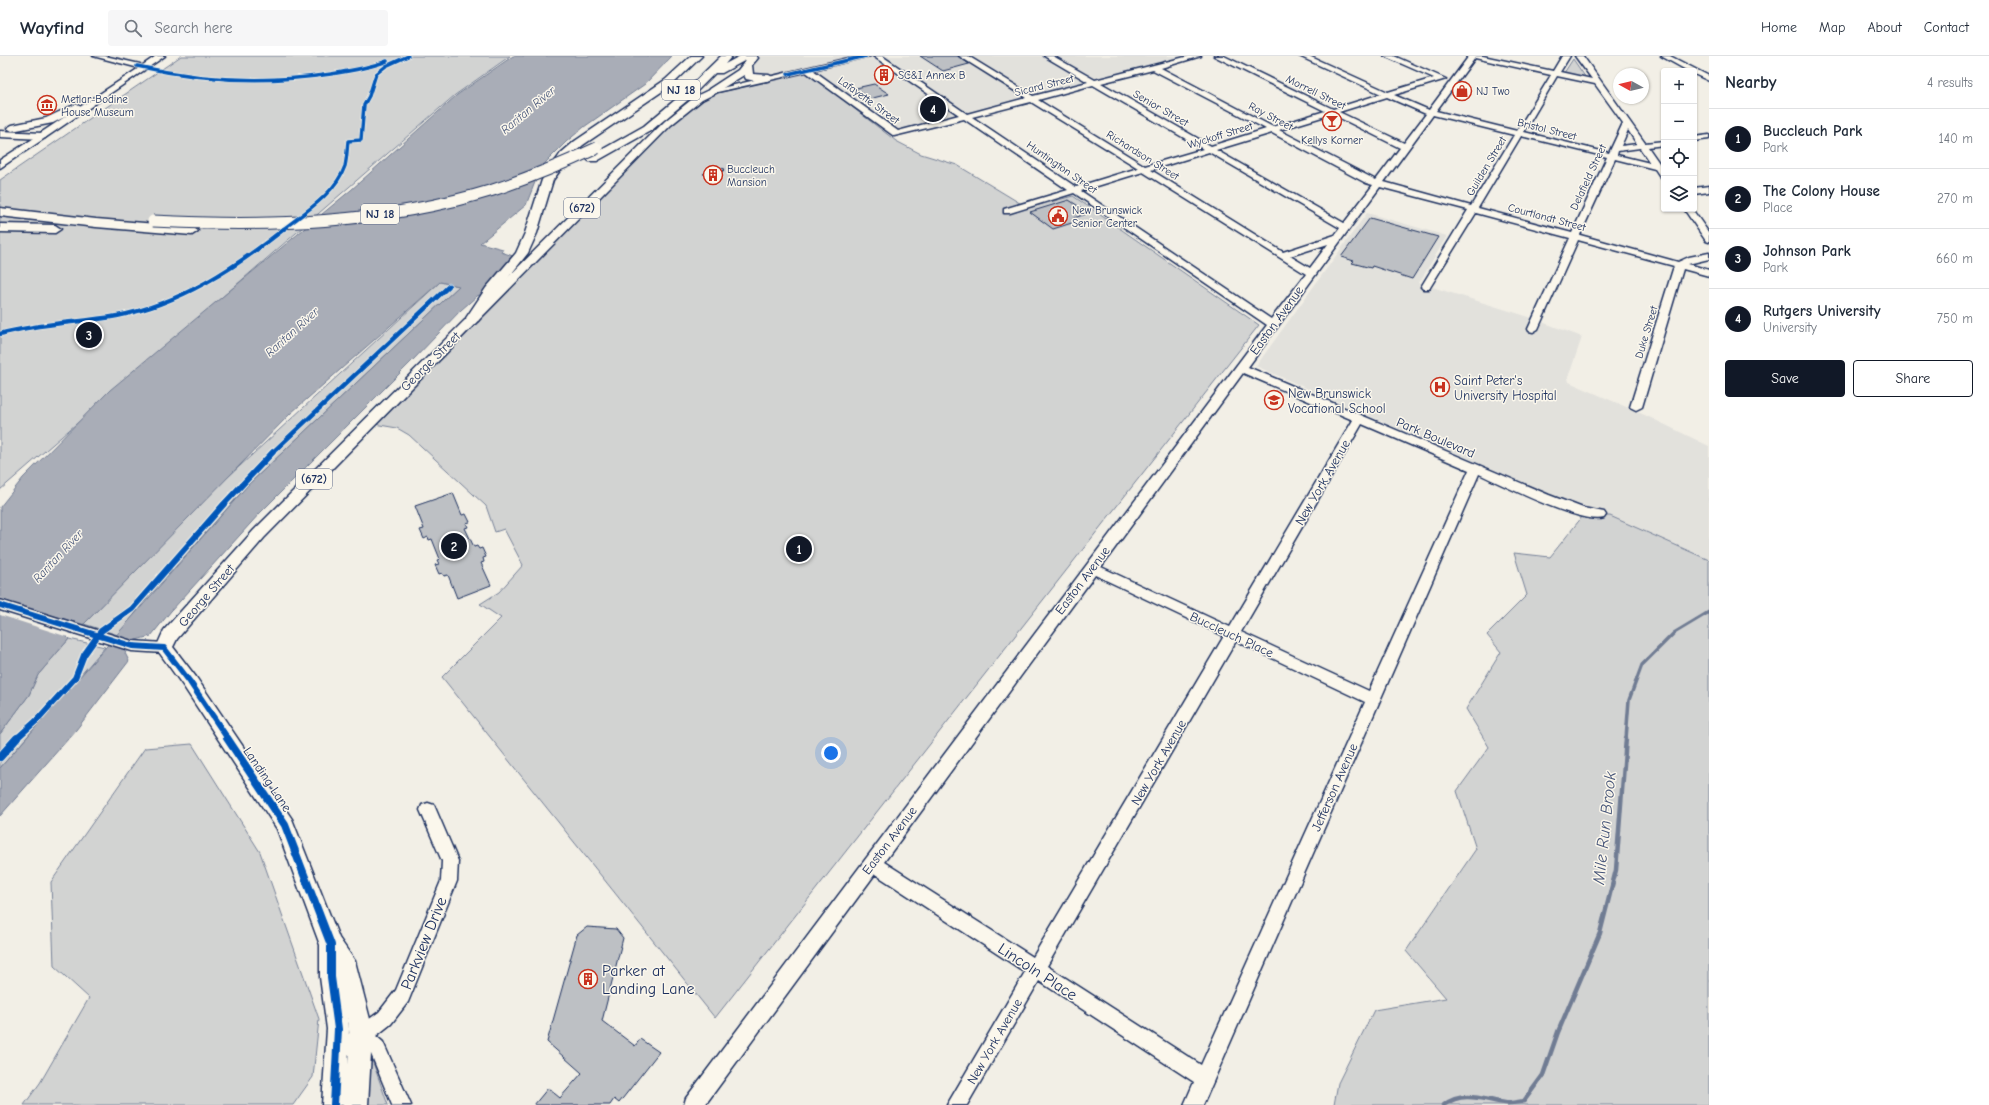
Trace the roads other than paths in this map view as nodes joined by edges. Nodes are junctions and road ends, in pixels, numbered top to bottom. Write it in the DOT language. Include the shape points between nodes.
graph roads {
  1 [pos="97,56"];
  2 [pos="152,56"];
  3 [pos="161,56"];
  4 [pos="692,56"];
  5 [pos="697,56"];
  6 [pos="706,56"];
  7 [pos="716,56"];
  8 [pos="727,56"];
  9 [pos="866,56"];
  10 [pos="877,56"];
  11 [pos="963,56"];
  12 [pos="1048,56"];
  13 [pos="1197,56"];
  14 [pos="1218,56"];
  15 [pos="1303,56"];
  16 [pos="1388,56"];
  17 [pos="1473,56"];
  18 [pos="1566,56"];
  19 [pos="1579,56"];
  20 [pos="1665,56"];
  21 [pos="750,59"];
  22 [pos="137,66"];
  23 [pos="1154,67"];
  24 [pos="808,70"];
  25 [pos="1555,74"];
  26 [pos="769,78"];
  27 [pos="1439,79"];
  28 [pos="1456,79"];
  29 [pos="1709,79"];
  30 [pos="669,82"];
  31 [pos="1095,83"];
  32 [pos="1598,83"];
  33 [pos="699,84"];
  34 [pos="713,91"];
  35 [pos="669,95"];
  36 [pos="1387,95"];
  37 [pos="1032,99"];
  38 [pos="658,106"];
  39 [pos="76,107"];
  40 [pos="1333,112"];
  41 [pos="1430,112"];
  42 [pos="964,116"];
  43 [pos="642,121"];
  44 [pos="1627,123"];
  45 [pos="0,128"];
  46 [pos="12,128"];
  47 [pos="1273,130"];
  48 [pos="42,133"];
  49 [pos="0,134"];
  50 [pos="897,134"];
  51 [pos="1519,134"];
  52 [pos="1709,137"];
  53 [pos="1697,139"];
  54 [pos="1661,143"];
  55 [pos="1643,146"];
  56 [pos="1405,147"];
  57 [pos="1211,149"];
  58 [pos="1612,152"];
  59 [pos="595,153"];
  60 [pos="0,158"];
  61 [pos="0,165"];
  62 [pos="1658,167"];
  63 [pos="1145,170"];
  64 [pos="1661,172"];
  65 [pos="1378,184"];
  66 [pos="1709,189"];
  67 [pos="1075,191"];
  68 [pos="1697,191"];
  69 [pos="2,206"];
  70 [pos="1473,209"];
  71 [pos="1007,211"];
  72 [pos="1690,212"];
  73 [pos="1345,227"];
  74 [pos="0,228"];
  75 [pos="136,229"];
  76 [pos="1339,236"];
  77 [pos="1574,236"];
  78 [pos="1709,239"];
  79 [pos="1282,255"];
  80 [pos="1709,256"];
  81 [pos="1680,265"];
  82 [pos="1311,273"];
  83 [pos="1709,273"];
  84 [pos="1426,287"];
  85 [pos="473,318"];
  86 [pos="1273,325"];
  87 [pos="1533,329"];
  88 [pos="1241,368"];
  89 [pos="1636,406"];
  90 [pos="1359,419"];
  91 [pos="1475,469"];
  92 [pos="1600,515"];
  93 [pos="1091,568"];
  94 [pos="0,605"];
  95 [pos="1233,634"];
  96 [pos="164,648"];
  97 [pos="1373,699"];
  98 [pos="428,810"];
  99 [pos="872,863"];
  100 [pos="331,945"];
  101 [pos="1036,969"];
  102 [pos="361,1036"];
  103 [pos="338,1052"];
  104 [pos="1205,1078"];
  105 [pos="334,1105"];
  106 [pos="356,1105"];
  107 [pos="402,1105"];
  108 [pos="693,1105"];
  109 [pos="956,1105"];
  110 [pos="1193,1105"];
  1 -- 22 [label="street"];
  2 -- 22 [label="street"];
  3 -- 48 [label="street"];
  4 -- 30 [label="highway"];
  5 -- 30 [label="highway"];
  6 -- 35 [label="highway"];
  7 -- 43 [label="highway, NJ 18" via="685,87"];
  8 -- 33 [label="highway, NJ 18"];
  9 -- 24 [label="street"];
  10 -- 42 [label="street, Huntington Street"];
  11 -- 37 [label="street, Richardson Street"];
  12 -- 31 [label="street, Senior Street"];
  13 -- 23 [label="street, Sicard Street"];
  14 -- 40 [label="street, Morrell Street"];
  15 -- 36 [label="street, Bristol Street"];
  16 -- 27 [label="street"];
  17 -- 25 [label="street"];
  17 -- 28 [label="street, Easton Avenue"];
  18 -- 25 [label="street, Guilden Street"];
  19 -- 32 [label="street"];
  20 -- 29 [label="street"];
  21 -- 26 [label="highway" via="747,72 750,77"];
  21 -- 33 [label="highway" via="722,69"];
  21 -- 34 [label="highway"];
  22 -- 39 [label="street"];
  23 -- 31 [label="street, Sicard Street"];
  23 -- 47 [label="street, Ray Street"];
  24 -- 26 [label="street"];
  24 -- 50 [label="street, Lafayette Street"];
  25 -- 32 [label="street"];
  25 -- 51 [label="street, Guilden Street"];
  26 -- 34 [label="street"];
  27 -- 28 [label="street"];
  27 -- 36 [label="street, Wyckoff Street"];
  28 -- 41 [label="street, Easton Avenue"];
  30 -- 85 [label="highway" via="579,143 555,165 546,180 523,251 483,299"];
  31 -- 37 [label="street, Sicard Street"];
  31 -- 57 [label="street, Senior Street"];
  32 -- 44 [label="street"];
  33 -- 59 [label="highway, NJ 18" via="648,128"];
  34 -- 85 [label="main road, George Street / (672)" via="694,101 668,123"];
  36 -- 40 [label="street, Wyckoff Street"];
  36 -- 41 [label="street, Bristol Street"];
  37 -- 42 [label="street, Sicard Street"];
  37 -- 63 [label="street, Richardson Street"];
  38 -- 43 [label="highway"];
  39 -- 46 [label="highway" via="49,121"];
  39 -- 48 [label="street"];
  40 -- 47 [label="street, Wyckoff Street"];
  40 -- 56 [label="street, Morrell Street"];
  41 -- 51 [label="street, Bristol Street"];
  41 -- 56 [label="street, Easton Avenue"];
  42 -- 50 [label="street, Sicard Street"];
  42 -- 67 [label="street, Huntington Street"];
  43 -- 59 [label="highway, NJ 18"];
  44 -- 55 [label="street"];
  44 -- 58 [label="street, Delafield Street"];
  45 -- 46 [label="highway"];
  46 -- 48 [label="highway"];
  47 -- 57 [label="street, Wyckoff Street"];
  47 -- 65 [label="street, Ray Street"];
  48 -- 49 [label="highway"];
  48 -- 60 [label="main road"];
  48 -- 61 [label="main road"];
  51 -- 58 [label="street, Bristol Street"];
  51 -- 70 [label="street, Guilden Street"];
  52 -- 53 [label="street"];
  54 -- 55 [label="street"];
  55 -- 58 [label="street"];
  55 -- 62 [label="street"];
  56 -- 65 [label="street, Easton Avenue"];
  57 -- 63 [label="street, Wyckoff Street"];
  57 -- 73 [label="street, Senior Street"];
  58 -- 62 [label="street, Bristol Street"];
  58 -- 77 [label="street, Delafield Street"];
  59 -- 69 [label="highway, NJ 18, bridge" via="514,182 446,201 328,221 231,225 153,221"];
  59 -- 75 [label="highway, NJ 18" via="539,181 505,192 374,221 289,230"];
  62 -- 64 [label="street"];
  63 -- 67 [label="street, Wyckoff Street"];
  63 -- 79 [label="street, Richardson Street"];
  65 -- 70 [label="street, Courtlandt Street"];
  65 -- 73 [label="street, Easton Avenue"];
  66 -- 68 [label="street"];
  67 -- 71 [label="street, Wyckoff Street"];
  67 -- 86 [label="street, Huntington Street"];
  69 -- 75 [label="highway, NJ 18"];
  70 -- 77 [label="street, Courtlandt Street"];
  70 -- 84 [label="street, Guilden Street"];
  72 -- 78 [label="street"];
  73 -- 76 [label="street, Easton Avenue"];
  74 -- 75 [label="highway"];
  76 -- 79 [label="street"];
  76 -- 82 [label="street, Easton Avenue"];
  77 -- 81 [label="street, Courtlandt Street"];
  77 -- 87 [label="street, Delafield Street"];
  79 -- 82 [label="street, Richardson Street"];
  80 -- 81 [label="street" via="1692,259"];
  81 -- 83 [label="street, Courtlandt Street"];
  81 -- 89 [label="street, Duke Street"];
  82 -- 86 [label="street, Easton Avenue"];
  85 -- 96 [label="main road, George Street / (672)" via="259,534 170,635"];
  86 -- 88 [label="street, Easton Avenue"];
  88 -- 90 [label="street, Park Boulevard"];
  88 -- 93 [label="street, Easton Avenue"];
  90 -- 91 [label="street, Park Boulevard"];
  90 -- 95 [label="street, New York Avenue"];
  91 -- 92 [label="street, Park Boulevard" via="1581,512"];
  91 -- 97 [label="street, Jefferson Avenue"];
  93 -- 95 [label="street, Buccleuch Place"];
  93 -- 99 [label="street, Easton Avenue"];
  94 -- 96 [label="street" via="132,646"];
  95 -- 97 [label="street, Buccleuch Place"];
  95 -- 101 [label="street, New York Avenue"];
  96 -- 100 [label="main road, Landing Lane" via="190,682 285,825"];
  97 -- 104 [label="street, Jefferson Avenue"];
  98 -- 102 [label="street, Parkview Drive" via="450,861 449,881 402,996 385,1018"];
  99 -- 101 [label="street, Lincoln Place"];
  99 -- 108 [label="street, Easton Avenue"];
  100 -- 102 [label="main road, Landing Lane" via="346,969 357,1006"];
  100 -- 103 [label="main road, Landing Lane" via="331,977 338,1029"];
  101 -- 104 [label="street, Lincoln Place"];
  101 -- 109 [label="street, New York Avenue"];
  102 -- 103 [label="street, Parkview Drive"];
  102 -- 106 [label="main road, Landing Lane"];
  102 -- 107 [label="street" via="377,1048"];
  103 -- 105 [label="main road, Landing Lane"];
  104 -- 110 [label="street, Jefferson Avenue"];
}
